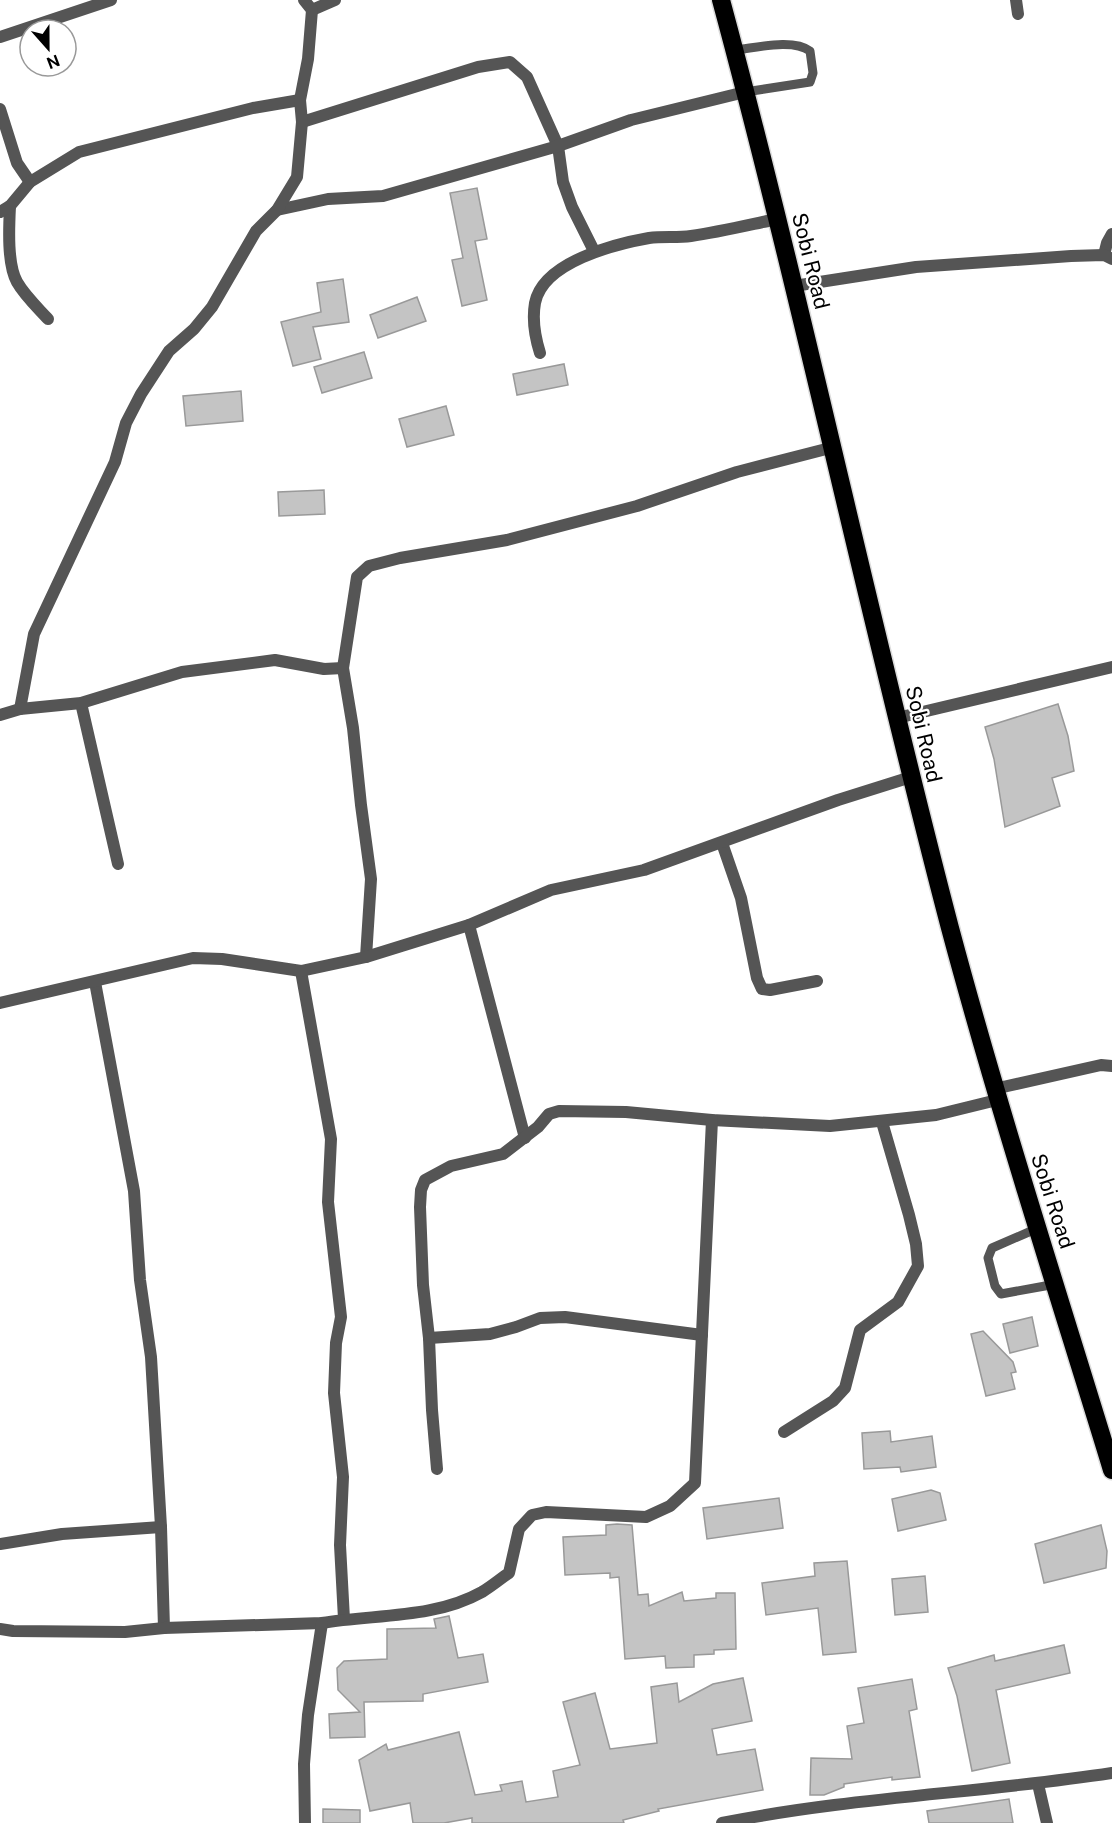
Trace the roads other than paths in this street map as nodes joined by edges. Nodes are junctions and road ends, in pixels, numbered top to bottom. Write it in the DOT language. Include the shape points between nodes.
graph roads {
  1 [pos="111,0"];
  2 [pos="335,0"];
  3 [pos="721,0"];
  4 [pos="1016,0"];
  5 [pos="308,5"];
  6 [pos="1018,14"];
  7 [pos="0,37"];
  8 [pos="735,50"];
  9 [pos="745,92"];
  10 [pos="300,100"];
  11 [pos="0,109"];
  12 [pos="302,122"];
  13 [pos="558,146"];
  14 [pos="30,182"];
  15 [pos="5,209"];
  16 [pos="277,210"];
  17 [pos="777,219"];
  18 [pos="1112,234"];
  19 [pos="594,251"];
  20 [pos="1108,257"];
  21 [pos="794,286"];
  22 [pos="48,319"];
  23 [pos="540,353"];
  24 [pos="834,447"];
  25 [pos="1112,667"];
  26 [pos="343,668"];
  27 [pos="81,703"];
  28 [pos="20,709"];
  29 [pos="0,715"];
  30 [pos="897,718"];
  31 [pos="911,777"];
  32 [pos="722,843"];
  33 [pos="118,864"];
  34 [pos="469,925"];
  35 [pos="366,957"];
  36 [pos="301,971"];
  37 [pos="817,981"];
  38 [pos="95,982"];
  39 [pos="0,1003"];
  40 [pos="1112,1066"];
  41 [pos="996,1095"];
  42 [pos="712,1120"];
  43 [pos="882,1122"];
  44 [pos="525,1138"];
  45 [pos="1038,1228"];
  46 [pos="1056,1284"];
  47 [pos="702,1335"];
  48 [pos="429,1338"];
  49 [pos="784,1432"];
  50 [pos="438,1469"];
  51 [pos="1112,1470"];
  52 [pos="160,1527"];
  53 [pos="0,1544"];
  54 [pos="344,1619"];
  55 [pos="322,1623"];
  56 [pos="164,1628"];
  57 [pos="0,1629"];
  58 [pos="1112,1773"];
  59 [pos="1038,1784"];
  60 [pos="305,1823"];
  61 [pos="722,1823"];
  62 [pos="1047,1823"];
  1 -- 7 [label="street"];
  2 -- 5 [label="street"];
  3 -- 8 [label="highway, Sobi Road"];
  4 -- 6 [label="street"];
  5 -- 10 [label="street" via="308,59"];
  8 -- 9 [label="highway, Sobi Road"];
  8 -- 9 [label="lane" via="791,44 810,51 810,82"];
  9 -- 13 [label="street" via="631,120"];
  9 -- 17 [label="highway, Sobi Road"];
  10 -- 12 [label="street"];
  10 -- 14 [label="street" via="79,152"];
  11 -- 14 [label="street" via="17,163"];
  12 -- 13 [label="street" via="478,67 510,62 527,77"];
  12 -- 16 [label="street" via="297,177"];
  13 -- 16 [label="street" via="383,196 328,199"];
  13 -- 19 [label="street" via="563,182"];
  14 -- 15 [label="street"];
  15 -- 22 [label="street" via="16,280"];
  16 -- 28 [label="street" via="256,231 212,307 169,351 126,423 115,462 34,634"];
  17 -- 19 [label="street"];
  17 -- 21 [label="highway, Sobi Road"];
  18 -- 20 [label="street" via="1107,243"];
  19 -- 23 [label="street" via="571,263 543,286 535,301 533,318"];
  20 -- 21 [label="street" via="916,267"];
  21 -- 24 [label="highway, Sobi Road"];
  24 -- 26 [label="street" via="507,540 369,566 357,577"];
  24 -- 30 [label="highway, Sobi Road"];
  25 -- 30 [label="street"];
  26 -- 27 [label="street" via="324,669 274,660 182,672"];
  26 -- 35 [label="street" via="371,879"];
  27 -- 28 [label="street"];
  27 -- 33 [label="street"];
  28 -- 29 [label="street"];
  30 -- 31 [label="highway, Sobi Road"];
  31 -- 32 [label="street"];
  31 -- 41 [label="highway, Sobi Road"];
  32 -- 34 [label="street" via="644,870 551,890"];
  32 -- 37 [label="street" via="741,898 762,989"];
  34 -- 35 [label="street"];
  34 -- 44 [label="street"];
  35 -- 36 [label="street"];
  36 -- 38 [label="street" via="193,958"];
  36 -- 54 [label="street" via="331,1139 328,1202 341,1317 334,1393 343,1477 340,1545"];
  38 -- 39 [label="street"];
  38 -- 52 [label="street" via="134,1191 140,1280 151,1357"];
  40 -- 41 [label="street" via="1101,1065"];
  41 -- 43 [label="street" via="936,1116"];
  41 -- 45 [label="highway, Sobi Road"];
  42 -- 43 [label="street" via="830,1126"];
  42 -- 44 [label="street" via="559,1111 549,1114"];
  42 -- 47 [label="street"];
  43 -- 49 [label="street" via="909,1215 918,1266 898,1302 860,1330 846,1388 833,1401"];
  44 -- 48 [label="street" via="503,1154 451,1167 425,1180 420,1207"];
  45 -- 46 [label="highway, Sobi Road"];
  45 -- 46 [label="lane" via="992,1248 988,1258 995,1287 1000,1294"];
  46 -- 51 [label="highway, Sobi Road"];
  47 -- 48 [label="street" via="565,1317 540,1318 490,1334"];
  47 -- 54 [label="street" via="695,1483 670,1506 646,1517 546,1512 532,1515 519,1530 509,1573 481,1592 444,1606 409,1613"];
  48 -- 50 [label="street"];
  52 -- 53 [label="street" via="62,1534"];
  52 -- 56 [label="street"];
  54 -- 55 [label="street"];
  55 -- 56 [label="street"];
  55 -- 60 [label="street" via="308,1715"];
  56 -- 57 [label="street" via="125,1632"];
  58 -- 59 [label="street"];
  59 -- 61 [label="street" via="891,1798"];
  59 -- 62 [label="street"];
}
